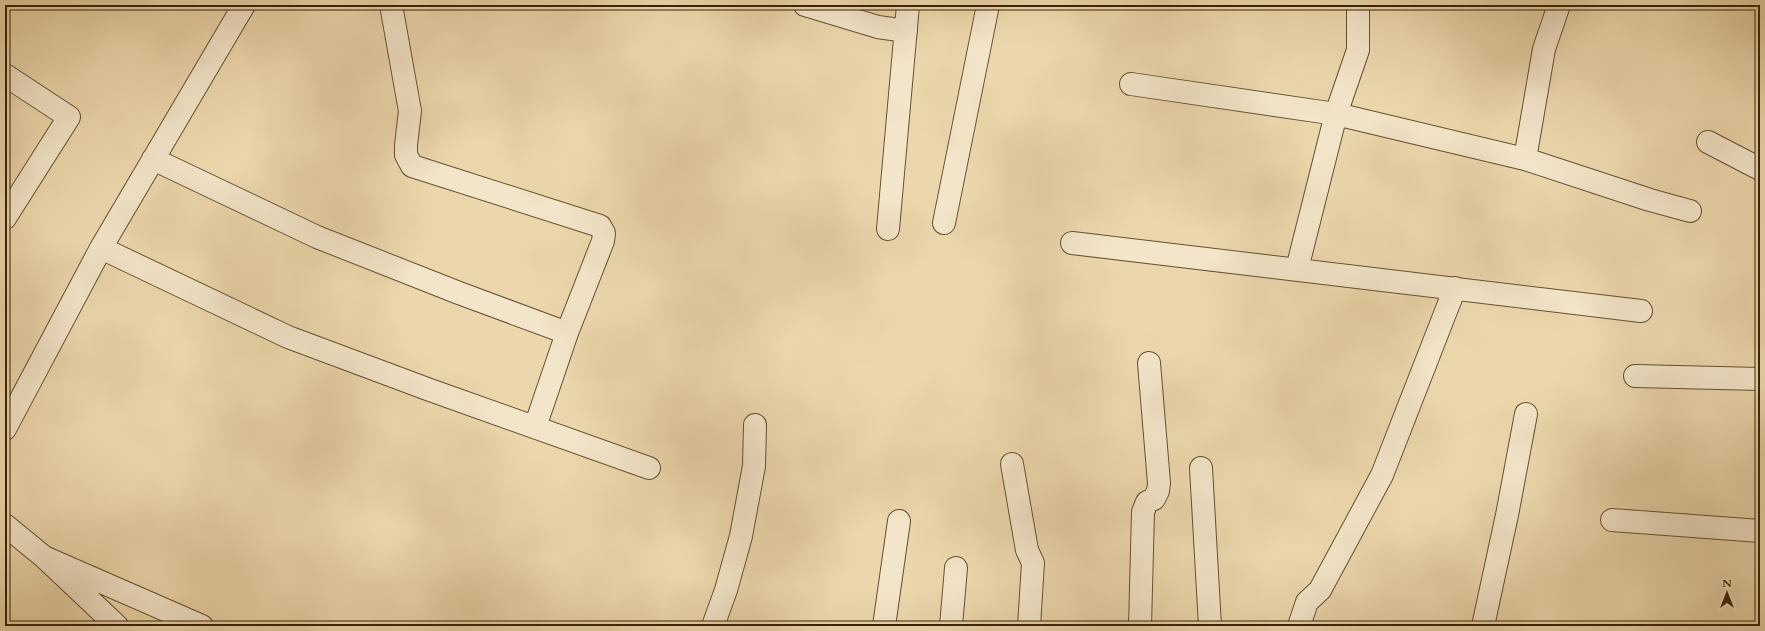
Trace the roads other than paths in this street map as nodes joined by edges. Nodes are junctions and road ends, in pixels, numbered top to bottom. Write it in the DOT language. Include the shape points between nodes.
graph roads {
  1 [pos="244,5"];
  2 [pos="391,5"];
  3 [pos="805,5"];
  4 [pos="908,5"];
  5 [pos="988,5"];
  6 [pos="1358,5"];
  7 [pos="1558,5"];
  8 [pos="906,31"];
  9 [pos="5,75"];
  10 [pos="1131,84"];
  11 [pos="1336,114"];
  12 [pos="1708,142"];
  13 [pos="1525,159"];
  14 [pos="153,160"];
  15 [pos="1760,169"];
  16 [pos="1690,211"];
  17 [pos="5,218"];
  18 [pos="944,223"];
  19 [pos="888,229"];
  20 [pos="1072,243"];
  21 [pos="101,248"];
  22 [pos="1297,269"];
  23 [pos="1455,288"];
  24 [pos="1641,311"];
  25 [pos="567,332"];
  26 [pos="1149,363"];
  27 [pos="1635,376"];
  28 [pos="1760,379"];
  29 [pos="1526,414"];
  30 [pos="755,425"];
  31 [pos="535,427"];
  32 [pos="5,429"];
  33 [pos="1012,464"];
  34 [pos="649,468"];
  35 [pos="1201,468"];
  36 [pos="1612,520"];
  37 [pos="898,521"];
  38 [pos="5,524"];
  39 [pos="1760,531"];
  40 [pos="44,557"];
  41 [pos="956,568"];
  42 [pos="117,626"];
  43 [pos="202,626"];
  44 [pos="713,626"];
  45 [pos="884,626"];
  46 [pos="951,626"];
  47 [pos="1030,626"];
  48 [pos="1140,626"];
  49 [pos="1210,626"];
  50 [pos="1299,626"];
  51 [pos="1483,626"];
  1 -- 14 [label="street"];
  2 -- 25 [label="street" via="408,96 410,112 406,156 412,166 600,226 604,233"];
  3 -- 8 [label="street" via="878,27"];
  4 -- 8 [label="street"];
  5 -- 18 [label="street"];
  6 -- 11 [label="street" via="1358,50"];
  7 -- 13 [label="street" via="1544,49"];
  8 -- 19 [label="street"];
  9 -- 17 [label="street" via="69,117"];
  10 -- 11 [label="street"];
  11 -- 13 [label="street"];
  11 -- 22 [label="street"];
  12 -- 15 [label="street"];
  13 -- 16 [label="street"];
  14 -- 21 [label="street"];
  14 -- 25 [label="street" via="317,237"];
  20 -- 22 [label="street"];
  21 -- 31 [label="street" via="288,337"];
  21 -- 32 [label="street"];
  22 -- 23 [label="street"];
  23 -- 24 [label="street"];
  23 -- 50 [label="street" via="1382,475 1320,590 1307,602"];
  25 -- 31 [label="street"];
  26 -- 48 [label="street" via="1159,483 1158,492 1154,499 1147,502 1143,512"];
  27 -- 28 [label="street"];
  29 -- 51 [label="street"];
  30 -- 44 [label="street" via="754,466 741,536"];
  31 -- 34 [label="street"];
  33 -- 47 [label="street" via="1027,550 1033,563"];
  35 -- 49 [label="street"];
  36 -- 39 [label="street"];
  37 -- 45 [label="street"];
  38 -- 40 [label="street"];
  40 -- 42 [label="street"];
  40 -- 43 [label="street"];
  41 -- 46 [label="street"];
}
